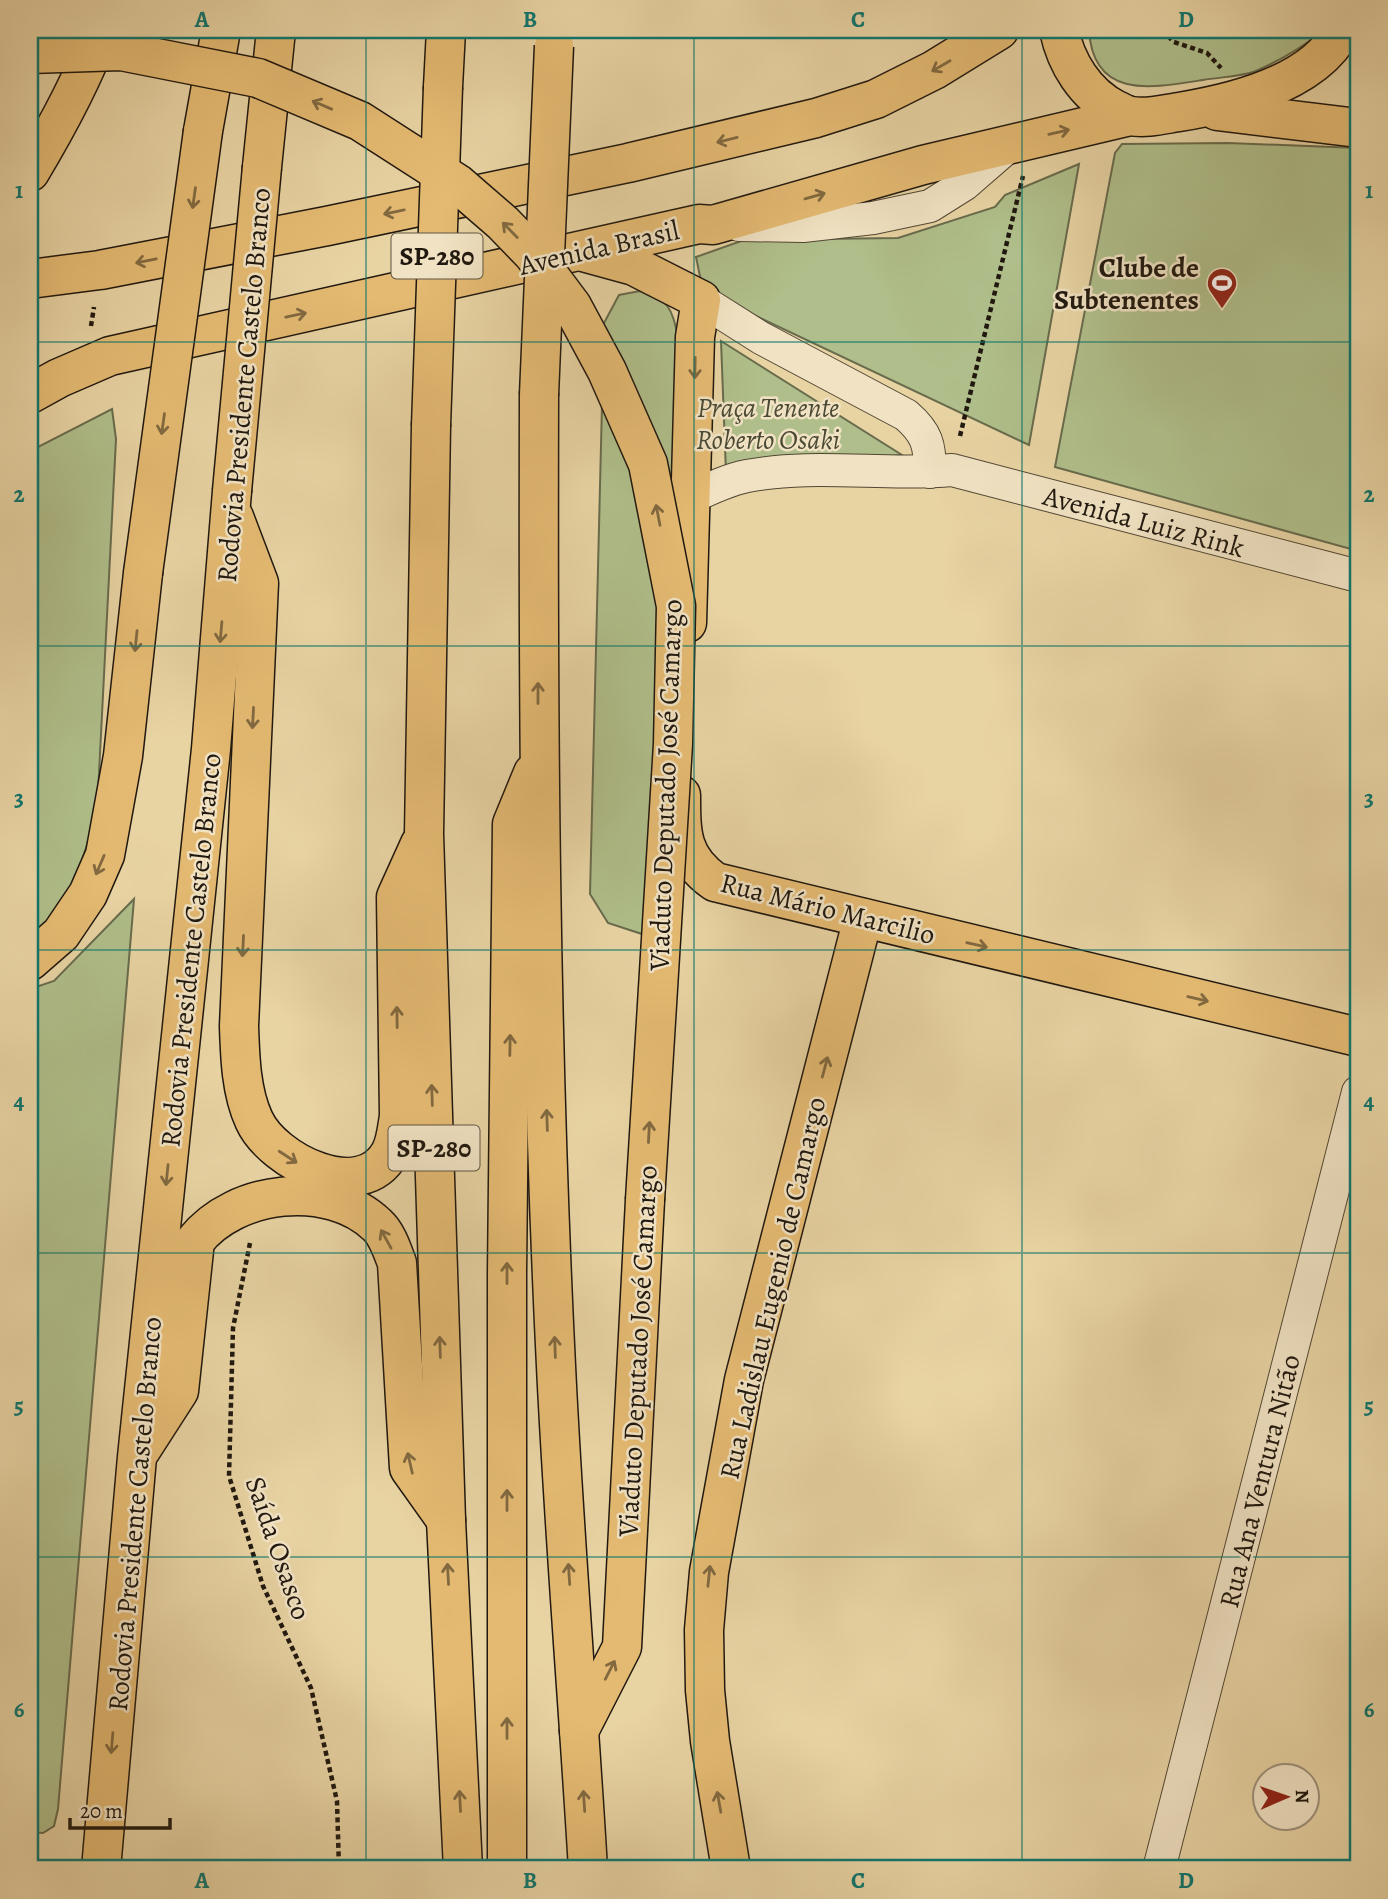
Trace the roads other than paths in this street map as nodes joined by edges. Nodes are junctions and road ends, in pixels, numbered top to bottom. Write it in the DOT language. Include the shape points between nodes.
graph roads {
  1 [pos="101,30"];
  2 [pos="221,30"];
  3 [pos="276,30"];
  4 [pos="446,30"];
  5 [pos="999,30"];
  6 [pos="1059,30"];
  7 [pos="1342,30"];
  8 [pos="555,38"];
  9 [pos="30,54"];
  10 [pos="1215,105"];
  11 [pos="1130,116"];
  12 [pos="1358,128"];
  13 [pos="30,172"];
  14 [pos="583,252"];
  15 [pos="30,279"];
  16 [pos="701,300"];
  17 [pos="30,394"];
  18 [pos="941,471"];
  19 [pos="692,497"];
  20 [pos="231,500"];
  21 [pos="1358,576"];
  22 [pos="538,761"];
  23 [pos="424,834"];
  24 [pos="863,918"];
  25 [pos="30,961"];
  26 [pos="1358,1037"];
  27 [pos="1358,1092"];
  28 [pos="137,1457"];
  29 [pos="446,1520"];
  30 [pos="579,1731"];
  31 [pos="101,1869"];
  32 [pos="463,1869"];
  33 [pos="507,1869"];
  34 [pos="588,1869"];
  35 [pos="731,1869"];
  36 [pos="1159,1869"];
  1 -- 13 [label="main road"];
  2 -- 25 [label="main road, one-way, bridge" via="143,573 123,756 105,855 88,894 61,934"];
  3 -- 20 [label="main road, Rodovia Presidente Castelo Branco, bridge"];
  4 -- 23 [label="main road, SP-280, bridge" via="431,426"];
  5 -- 15 [label="main road, one-way" via="876,99 816,118 615,166 100,270"];
  6 -- 11 [label="main road" via="1076,75 1109,106"];
  7 -- 10 [label="main road, Avenida Brasil" via="1323,56 1303,71"];
  22 -- 8 [label="main road, one-way, bridge" via="539,395"];
  30 -- 9 [label="main road, Viaduto Deputado José Camargo, one-way, bridge" via="622,1647 673,744 677,606 648,464 572,306 533,254 458,184 360,121 258,78 121,51"];
  10 -- 11 [label="main road, Avenida Brasil"];
  10 -- 12 [label="main road, Avenida Brasil"];
  14 -- 11 [label="main road, Avenida Brasil, one-way" via="699,224 713,225 923,165"];
  14 -- 16 [label="main road" via="634,266"];
  17 -- 14 [label="main road, Avenida Brasil, one-way" via="110,356"];
  16 -- 18 [label="street" via="761,338 906,415 922,429"];
  16 -- 19 [label="main road, Rua Mário Marcilio, one-way" via="695,337"];
  18 -- 19 [label="street, Avenida Luiz Rink" via="812,470 747,476"];
  18 -- 21 [label="street, Avenida Luiz Rink"];
  19 -- 24 [label="main road, Rua Mário Marcilio" via="681,789 681,826 687,852 694,865 715,882"];
  20 -- 23 [label="main road, one-way" via="259,583 239,1026 245,1092 254,1121 269,1143 290,1161 328,1175 370,1172 391,1152 396,1135 396,897"];
  20 -- 28 [label="main road, Rodovia Presidente Castelo Branco, one-way" via="211,749"];
  30 -- 22 [label="main road, one-way" via="556,1368"];
  33 -- 22 [label="main road, one-way" via="512,824"];
  29 -- 23 [label="main road, SP-280, one-way"];
  24 -- 26 [label="main road, Rua Mário Marcilio, one-way"];
  35 -- 24 [label="main road, Rua Ladislau Eugenio de Camargo, one-way" via="705,1690 709,1572 744,1380"];
  27 -- 36 [label="street, Rua Ana Ventura Nitão"];
  29 -- 28 [label="main road, one-way" via="409,1468 397,1263 378,1226 337,1203 267,1197 224,1213 206,1227 195,1241 179,1391"];
  28 -- 31 [label="main road, Rodovia Presidente Castelo Branco, one-way"];
  32 -- 29 [label="main road, SP-280, one-way"];
  34 -- 30 [label="main road, one-way"];
}
